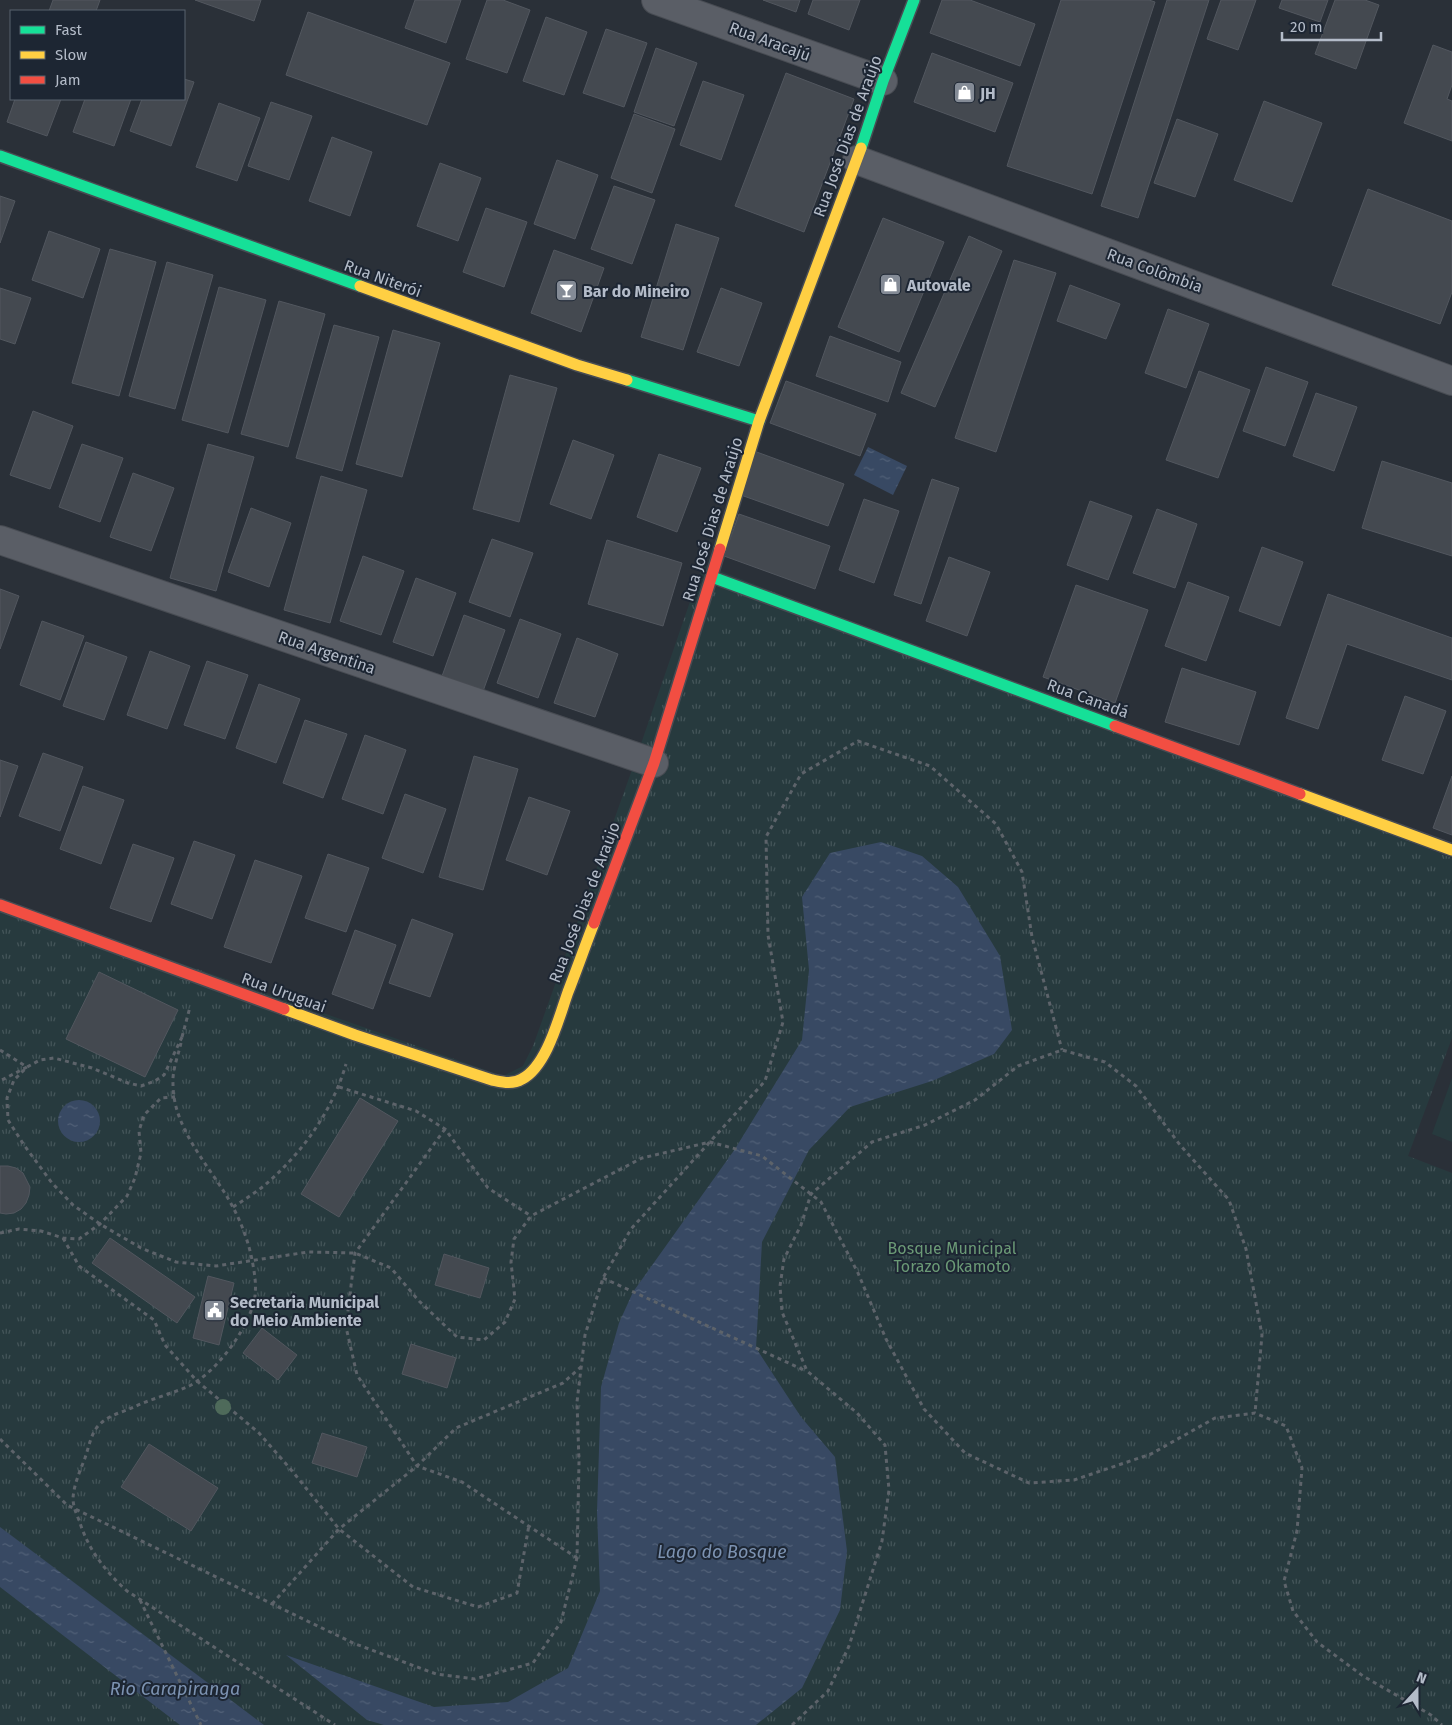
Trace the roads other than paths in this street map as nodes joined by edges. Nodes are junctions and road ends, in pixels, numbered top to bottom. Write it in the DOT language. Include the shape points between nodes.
graph roads {
  1 [pos="656,0"];
  2 [pos="914,0"];
  3 [pos="883,81"];
  4 [pos="0,156"];
  5 [pos="858,160"];
  6 [pos="1452,381"];
  7 [pos="759,421"];
  8 [pos="0,540"];
  9 [pos="712,577"];
  10 [pos="654,763"];
  11 [pos="1452,850"];
  12 [pos="0,905"];
  13 [pos="547,1048"];
  1 -- 3 [label="street, Rua Aracajú"];
  2 -- 3 [label="street, Rua José Dias de Araújo"];
  3 -- 5 [label="street, Rua José Dias de Araújo"];
  4 -- 7 [label="street, Rua Niterói" via="577,365"];
  5 -- 6 [label="street, Rua Colômbia"];
  5 -- 7 [label="street, Rua José Dias de Araújo"];
  7 -- 9 [label="street, Rua José Dias de Araújo"];
  8 -- 10 [label="street, Rua Argentina"];
  9 -- 10 [label="street, Rua José Dias de Araújo"];
  9 -- 11 [label="street, Rua Canadá"];
  10 -- 13 [label="street, Rua José Dias de Araújo"];
  12 -- 13 [label="street, Rua Uruguai" via="355,1035 492,1080 519,1081 539,1063"];
}
